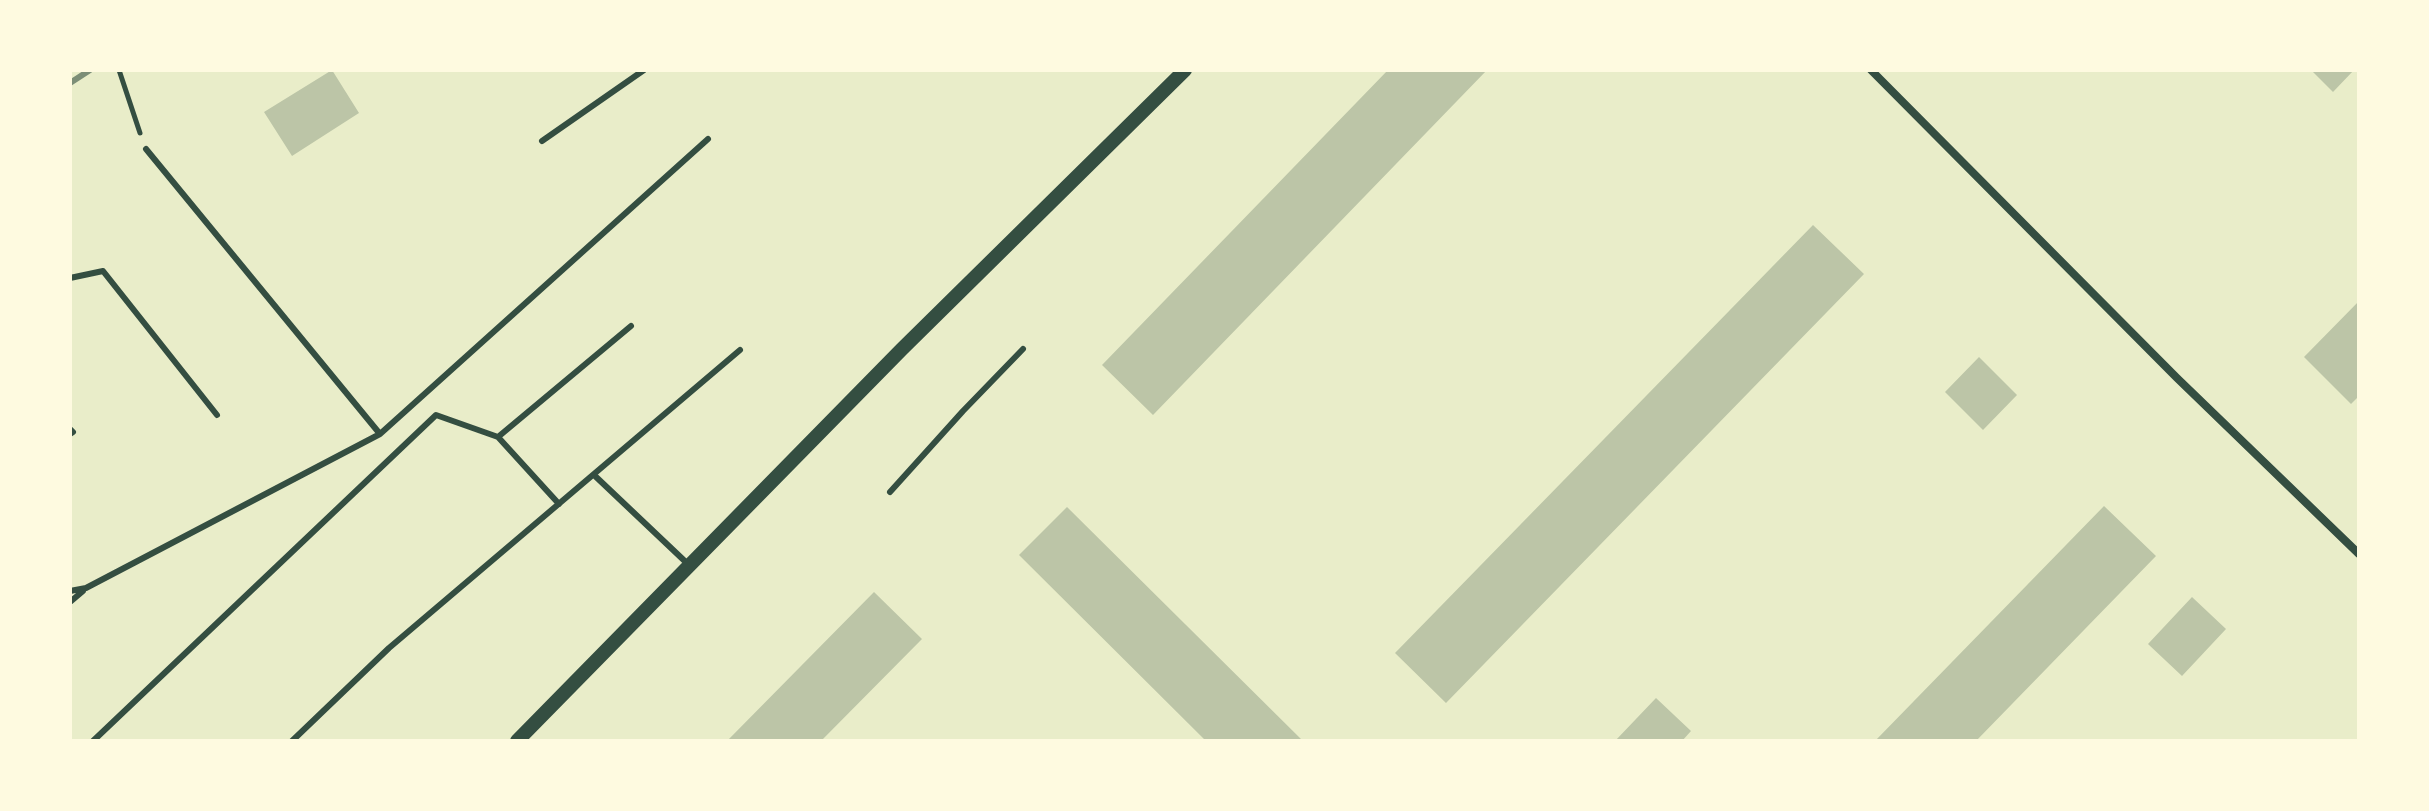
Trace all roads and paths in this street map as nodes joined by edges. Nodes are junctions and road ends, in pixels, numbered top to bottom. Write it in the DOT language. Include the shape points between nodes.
graph roads {
  1 [pos="119,70"];
  2 [pos="644,70"];
  3 [pos="1185,70"];
  4 [pos="1871,70"];
  5 [pos="708,139"];
  6 [pos="542,141"];
  7 [pos="146,149"];
  8 [pos="70,278"];
  9 [pos="631,326"];
  10 [pos="1023,349"];
  11 [pos="740,350"];
  12 [pos="217,415"];
  13 [pos="380,434"];
  14 [pos="498,437"];
  15 [pos="594,475"];
  16 [pos="890,492"];
  17 [pos="559,504"];
  18 [pos="2359,554"];
  19 [pos="690,566"];
  20 [pos="86,588"];
  21 [pos="70,591"];
  22 [pos="70,602"];
  23 [pos="93,741"];
  24 [pos="292,741"];
  25 [pos="517,741"];
  1 -- 7 [label="path"];
  2 -- 6 [label="lane"];
  3 -- 19 [label="street"];
  4 -- 18 [label="street"];
  5 -- 13 [label="lane"];
  7 -- 13 [label="lane"];
  8 -- 12 [label="lane" via="103,271"];
  9 -- 14 [label="lane"];
  10 -- 16 [label="lane"];
  11 -- 15 [label="lane"];
  13 -- 20 [label="lane"];
  14 -- 17 [label="lane"];
  14 -- 23 [label="lane" via="436,415"];
  15 -- 17 [label="lane"];
  15 -- 19 [label="lane"];
  17 -- 24 [label="lane" via="389,648"];
  19 -- 25 [label="street"];
  20 -- 21 [label="lane"];
  20 -- 22 [label="lane"];
}
